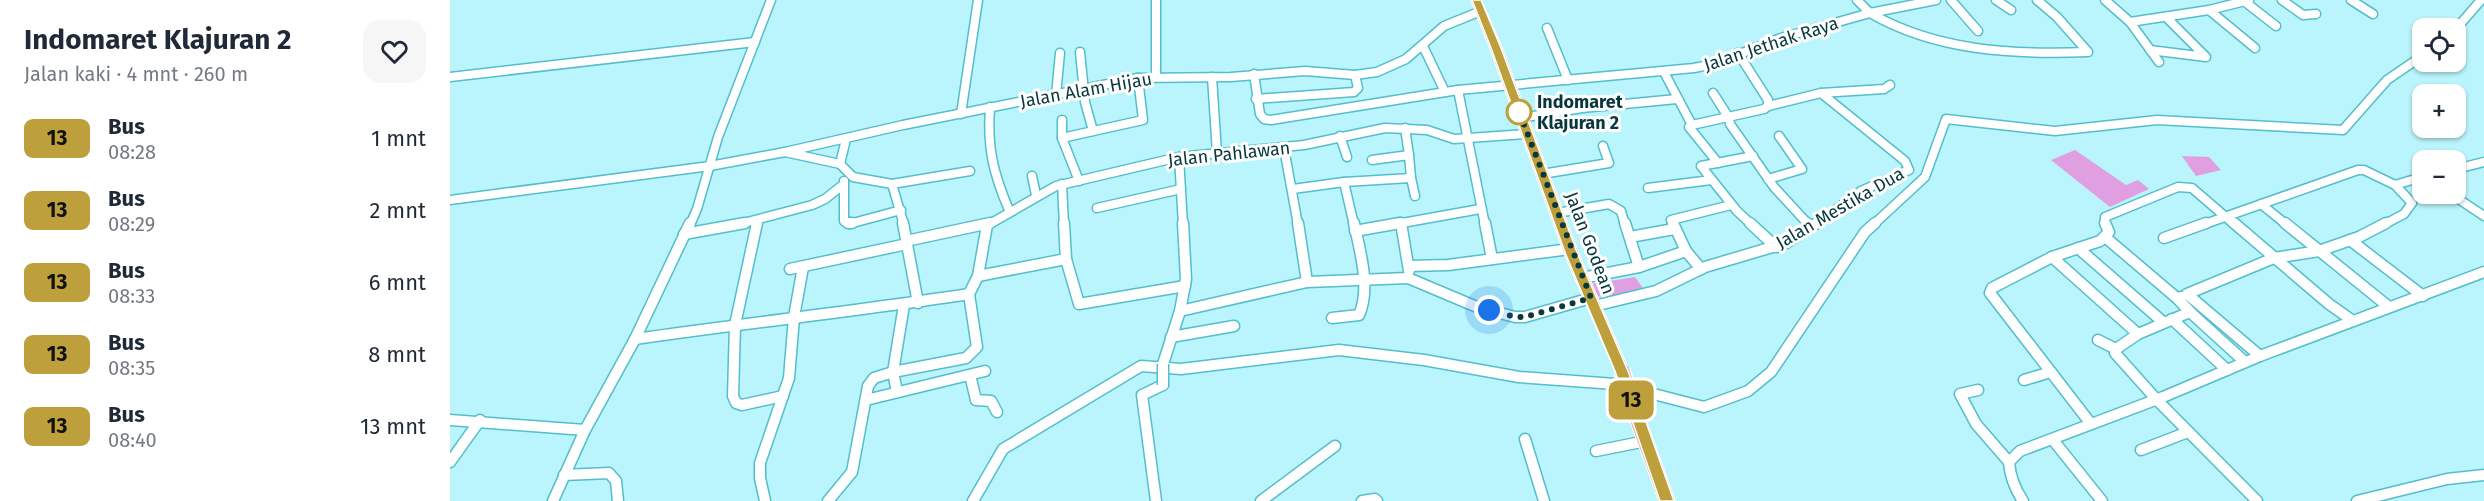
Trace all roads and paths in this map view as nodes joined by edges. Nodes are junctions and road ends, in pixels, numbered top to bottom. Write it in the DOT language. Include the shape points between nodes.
graph roads {
  1 [pos="771,0"];
  2 [pos="978,0"];
  3 [pos="1857,0"];
  4 [pos="1936,0"];
  5 [pos="1951,0"];
  6 [pos="1996,0"];
  7 [pos="2037,0"];
  8 [pos="2104,0"];
  9 [pos="2206,0"];
  10 [pos="2282,0"];
  11 [pos="2351,0"];
  12 [pos="2481,0"];
  13 [pos="2246,1"];
  14 [pos="1914,2"];
  15 [pos="1156,3"];
  16 [pos="1478,5"];
  17 [pos="2212,9"];
  18 [pos="2011,10"];
  19 [pos="1870,13"];
  20 [pos="2316,14"];
  21 [pos="2373,14"];
  22 [pos="2166,17"];
  23 [pos="2465,18"];
  24 [pos="2130,22"];
  25 [pos="2276,26"];
  26 [pos="1547,28"];
  27 [pos="1978,31"];
  28 [pos="755,42"];
  29 [pos="1423,46"];
  30 [pos="2255,48"];
  31 [pos="2150,50"];
  32 [pos="1080,52"];
  33 [pos="1060,53"];
  34 [pos="1738,53"];
  35 [pos="2159,62"];
  36 [pos="2412,63"];
  37 [pos="1664,72"];
  38 [pos="1254,74"];
  39 [pos="1355,75"];
  40 [pos="1156,76"];
  41 [pos="450,77"];
  42 [pos="1212,77"];
  43 [pos="1138,78"];
  44 [pos="1568,80"];
  45 [pos="1510,85"];
  46 [pos="1890,85"];
  47 [pos="1458,90"];
  48 [pos="1082,91"];
  49 [pos="1445,92"];
  50 [pos="1713,93"];
  51 [pos="1821,93"];
  52 [pos="1056,94"];
  53 [pos="1256,99"];
  54 [pos="1677,99"];
  55 [pos="1768,106"];
  56 [pos="990,107"];
  57 [pos="961,114"];
  58 [pos="1521,118"];
  59 [pos="1729,118"];
  60 [pos="1062,120"];
  61 [pos="1692,125"];
  62 [pos="1404,128"];
  63 [pos="1093,131"];
  64 [pos="1527,134"];
  65 [pos="1340,136"];
  66 [pos="1779,136"];
  67 [pos="1062,138"];
  68 [pos="846,139"];
  69 [pos="1469,139"];
  70 [pos="1603,146"];
  71 [pos="1284,148"];
  72 [pos="785,152"];
  73 [pos="1217,153"];
  74 [pos="1409,154"];
  75 [pos="1753,156"];
  76 [pos="1179,157"];
  77 [pos="1347,157"];
  78 [pos="1372,160"];
  79 [pos="2484,162"];
  80 [pos="1718,163"];
  81 [pos="710,166"];
  82 [pos="2466,166"];
  83 [pos="842,167"];
  84 [pos="970,171"];
  85 [pos="1542,174"];
  86 [pos="1032,176"];
  87 [pos="1411,178"];
  88 [pos="1768,179"];
  89 [pos="1711,180"];
  90 [pos="2412,180"];
  91 [pos="1078,181"];
  92 [pos="1344,182"];
  93 [pos="844,184"];
  94 [pos="892,184"];
  95 [pos="1062,184"];
  96 [pos="2395,185"];
  97 [pos="1648,188"];
  98 [pos="1181,189"];
  99 [pos="1293,189"];
  100 [pos="1036,195"];
  101 [pos="1415,196"];
  102 [pos="450,200"];
  103 [pos="2260,204"];
  104 [pos="2466,204"];
  105 [pos="1731,205"];
  106 [pos="1097,208"];
  107 [pos="1480,209"];
  108 [pos="901,210"];
  109 [pos="1010,210"];
  110 [pos="1557,213"];
  111 [pos="2227,215"];
  112 [pos="2484,216"];
  113 [pos="757,221"];
  114 [pos="1401,223"];
  115 [pos="987,225"];
  116 [pos="1811,227"];
  117 [pos="1674,229"];
  118 [pos="1355,231"];
  119 [pos="684,234"];
  120 [pos="1630,237"];
  121 [pos="2105,237"];
  122 [pos="2164,238"];
  123 [pos="2350,240"];
  124 [pos="906,243"];
  125 [pos="1776,247"];
  126 [pos="2078,248"];
  127 [pos="1570,249"];
  128 [pos="1686,251"];
  129 [pos="2319,251"];
  130 [pos="2052,257"];
  131 [pos="2274,258"];
  132 [pos="1066,259"];
  133 [pos="1492,259"];
  134 [pos="803,267"];
  135 [pos="1639,267"];
  136 [pos="790,269"];
  137 [pos="1701,269"];
  138 [pos="2484,272"];
  139 [pos="1409,273"];
  140 [pos="1363,275"];
  141 [pos="978,276"];
  142 [pos="1582,278"];
  143 [pos="1307,282"];
  144 [pos="1185,286"];
  145 [pos="969,294"];
  146 [pos="2423,296"];
  147 [pos="2182,297"];
  148 [pos="1592,302"];
  149 [pos="918,303"];
  150 [pos="904,305"];
  151 [pos="2389,307"];
  152 [pos="1180,311"];
  153 [pos="2190,312"];
  154 [pos="794,317"];
  155 [pos="1332,318"];
  156 [pos="2168,320"];
  157 [pos="2353,321"];
  158 [pos="735,325"];
  159 [pos="1234,326"];
  160 [pos="2138,334"];
  161 [pos="1170,336"];
  162 [pos="635,339"];
  163 [pos="2098,340"];
  164 [pos="2116,349"];
  165 [pos="2260,356"];
  166 [pos="2245,362"];
  167 [pos="2227,370"];
  168 [pos="985,371"];
  169 [pos="894,372"];
  170 [pos="2051,372"];
  171 [pos="970,375"];
  172 [pos="2024,380"];
  173 [pos="1978,390"];
  174 [pos="897,392"];
  175 [pos="783,396"];
  176 [pos="2156,399"];
  177 [pos="866,400"];
  178 [pos="997,412"];
  179 [pos="450,420"];
  180 [pos="480,420"];
  181 [pos="2091,424"];
  182 [pos="585,430"];
  183 [pos="2188,432"];
  184 [pos="1525,440"];
  185 [pos="2053,440"];
  186 [pos="1646,441"];
  187 [pos="1335,446"];
  188 [pos="2141,450"];
  189 [pos="1596,451"];
  190 [pos="450,462"];
  191 [pos="2008,462"];
  192 [pos="564,475"];
  193 [pos="2484,475"];
  194 [pos="763,500"];
  195 [pos="553,501"];
  196 [pos="618,501"];
  197 [pos="828,501"];
  198 [pos="973,501"];
  199 [pos="1156,501"];
  200 [pos="1261,501"];
  201 [pos="1544,501"];
  202 [pos="1667,501"];
  203 [pos="2024,501"];
  204 [pos="2102,501"];
  205 [pos="2257,501"];
  206 [pos="2357,501"];
  1 -- 28 [label="street"];
  2 -- 57 [label="street"];
  3 -- 19 [label="street, Jalan Jethak Raya"];
  4 -- 14 [label="street"];
  5 -- 27 [label="street"];
  6 -- 18 [label="street"];
  7 -- 19 [label="street" via="2088,52 2041,54 1959,47 1891,25"];
  8 -- 24 [label="street"];
  9 -- 17 [label="street"];
  10 -- 20 [label="street" via="2303,15"];
  11 -- 21 [label="street"];
  12 -- 23 [label="street"];
  13 -- 17 [label="street"];
  13 -- 25 [label="street"];
  14 -- 19 [label="street"];
  15 -- 40 [label="street"];
  16 -- 29 [label="street, Jalan Alam Hijau" via="1444,26"];
  16 -- 45 [label="main road, Jalan Godean"];
  17 -- 22 [label="street"];
  17 -- 30 [label="street"];
  19 -- 34 [label="street, Jalan Jethak Raya"];
  22 -- 24 [label="street"];
  22 -- 31 [label="street" via="2206,57"];
  24 -- 31 [label="street"];
  26 -- 44 [label="street"];
  28 -- 41 [label="street"];
  28 -- 81 [label="street"];
  29 -- 39 [label="street, Jalan Alam Hijau" via="1396,64"];
  29 -- 49 [label="street"];
  31 -- 35 [label="street"];
  32 -- 48 [label="street"];
  33 -- 52 [label="street"];
  34 -- 37 [label="street, Jalan Jethak Raya" via="1714,64"];
  34 -- 55 [label="street"];
  36 -- 198 [label="street" via="2387,80 2343,130 2157,120 2055,131 1946,119 1925,177 1865,232 1771,372 1748,391 1704,407 1615,384 1519,377 1340,350 1181,369 1141,366 1003,449"];
  37 -- 44 [label="street, Jalan Jethak Raya"];
  37 -- 54 [label="street"];
  38 -- 39 [label="street, Jalan Alam Hijau" via="1305,71"];
  38 -- 42 [label="street, Jalan Alam Hijau"];
  38 -- 53 [label="street"];
  39 -- 53 [label="street" via="1358,88 1354,92"];
  40 -- 42 [label="street, Jalan Alam Hijau"];
  40 -- 43 [label="street, Jalan Alam Hijau"];
  42 -- 73 [label="street"];
  43 -- 48 [label="street, Jalan Alam Hijau"];
  43 -- 63 [label="street" via="1143,120"];
  44 -- 45 [label="street, Jalan Jethak Raya"];
  45 -- 47 [label="street, Jalan Jethak Raya"];
  45 -- 58 [label="main road, Jalan Godean"];
  46 -- 51 [label="street" via="1884,89"];
  47 -- 49 [label="street, Jalan Jethak Raya"];
  47 -- 69 [label="street"];
  48 -- 52 [label="street, Jalan Alam Hijau"];
  48 -- 63 [label="street"];
  49 -- 53 [label="street, Jalan Jethak Raya" via="1271,120 1262,117"];
  50 -- 59 [label="street"];
  51 -- 55 [label="street"];
  51 -- 116 [label="street, Jalan Mestika Dua" via="1905,160 1909,170 1861,191"];
  52 -- 56 [label="street, Jalan Alam Hijau"];
  54 -- 58 [label="street"];
  54 -- 61 [label="street"];
  55 -- 59 [label="street"];
  56 -- 57 [label="street, Jalan Alam Hijau"];
  56 -- 109 [label="street" via="987,144 994,178"];
  57 -- 68 [label="street, Jalan Alam Hijau"];
  58 -- 64 [label="main road, Jalan Godean"];
  59 -- 61 [label="street"];
  59 -- 75 [label="street"];
  60 -- 67 [label="street"];
  61 -- 80 [label="street" via="1689,127"];
  62 -- 65 [label="street, Jalan Pahlawan"];
  62 -- 69 [label="street, Jalan Pahlawan"];
  62 -- 74 [label="street"];
  63 -- 67 [label="street"];
  64 -- 69 [label="street, Jalan Pahlawan"];
  64 -- 85 [label="main road, Jalan Godean"];
  65 -- 71 [label="street, Jalan Pahlawan"];
  65 -- 77 [label="street"];
  66 -- 88 [label="street" via="1802,169"];
  67 -- 91 [label="street"];
  68 -- 72 [label="street, Jalan Alam Hijau"];
  68 -- 83 [label="street"];
  69 -- 107 [label="street"];
  70 -- 85 [label="street" via="1609,161 1605,165"];
  71 -- 73 [label="street, Jalan Pahlawan"];
  71 -- 99 [label="street"];
  72 -- 81 [label="street, Jalan Alam Hijau"];
  72 -- 83 [label="street"];
  73 -- 76 [label="street, Jalan Pahlawan"];
  74 -- 78 [label="street"];
  74 -- 87 [label="street"];
  75 -- 80 [label="street"];
  75 -- 88 [label="street"];
  76 -- 91 [label="street, Jalan Pahlawan"];
  76 -- 98 [label="street"];
  79 -- 82 [label="street"];
  80 -- 89 [label="street" via="1701,166"];
  81 -- 102 [label="street, Jalan Alam Hijau"];
  81 -- 119 [label="street" via="697,209"];
  83 -- 93 [label="street"];
  83 -- 94 [label="street" via="854,177"];
  84 -- 94 [label="street"];
  85 -- 110 [label="main road, Jalan Godean"];
  86 -- 100 [label="street"];
  87 -- 92 [label="street"];
  87 -- 101 [label="street"];
  88 -- 116 [label="street"];
  89 -- 97 [label="street"];
  89 -- 105 [label="street"];
  90 -- 96 [label="street"];
  91 -- 95 [label="street, Jalan Pahlawan"];
  92 -- 99 [label="street"];
  92 -- 118 [label="street"];
  93 -- 108 [label="street" via="844,221 849,224"];
  93 -- 113 [label="street" via="812,205"];
  94 -- 108 [label="street"];
  95 -- 100 [label="street, Jalan Pahlawan"];
  95 -- 132 [label="street"];
  96 -- 103 [label="street" via="2358,170"];
  96 -- 123 [label="street" via="2412,203 2410,208"];
  98 -- 106 [label="street"];
  98 -- 144 [label="street"];
  99 -- 143 [label="street"];
  100 -- 109 [label="street, Jalan Pahlawan"];
  103 -- 111 [label="street"];
  103 -- 129 [label="street"];
  104 -- 112 [label="street"];
  105 -- 117 [label="street" via="1671,220"];
  105 -- 125 [label="street"];
  107 -- 114 [label="street"];
  107 -- 133 [label="street"];
  108 -- 124 [label="street"];
  109 -- 115 [label="street, Jalan Pahlawan"];
  110 -- 120 [label="street" via="1613,205 1622,211"];
  110 -- 127 [label="main road, Jalan Godean"];
  111 -- 121 [label="street" via="2192,188 2178,186 2107,215 2104,222 2109,232"];
  111 -- 122 [label="street"];
  111 -- 131 [label="street"];
  113 -- 119 [label="street"];
  113 -- 158 [label="street"];
  114 -- 118 [label="street"];
  114 -- 139 [label="street"];
  115 -- 124 [label="street, Jalan Pahlawan"];
  115 -- 141 [label="street"];
  116 -- 125 [label="street, Jalan Mestika Dua"];
  117 -- 120 [label="street"];
  117 -- 128 [label="street"];
  118 -- 140 [label="street"];
  119 -- 162 [label="street"];
  120 -- 135 [label="street"];
  121 -- 126 [label="street"];
  121 -- 147 [label="street"];
  123 -- 129 [label="street"];
  123 -- 146 [label="street"];
  124 -- 134 [label="street, Jalan Pahlawan"];
  124 -- 149 [label="street"];
  125 -- 137 [label="street, Jalan Mestika Dua"];
  126 -- 130 [label="street"];
  126 -- 156 [label="street"];
  127 -- 133 [label="street"];
  127 -- 142 [label="main road, Jalan Godean"];
  128 -- 135 [label="street"];
  128 -- 137 [label="street"];
  129 -- 131 [label="street"];
  129 -- 151 [label="street"];
  130 -- 160 [label="street"];
  130 -- 170 [label="street" via="1992,288 1990,293"];
  131 -- 147 [label="street"];
  131 -- 157 [label="street"];
  132 -- 141 [label="street"];
  132 -- 144 [label="street" via="1079,304"];
  133 -- 139 [label="street"];
  134 -- 136 [label="street, Jalan Pahlawan"];
  134 -- 154 [label="street"];
  135 -- 142 [label="street"];
  137 -- 148 [label="street, Jalan Mestika Dua" via="1656,291"];
  138 -- 146 [label="street"];
  139 -- 140 [label="street, Jalan Mestika Dua"];
  139 -- 148 [label="street, Jalan Mestika Dua" via="1477,307 1515,317 1560,305"];
  140 -- 143 [label="street, Jalan Mestika Dua"];
  140 -- 155 [label="street" via="1362,312"];
  141 -- 145 [label="street"];
  142 -- 148 [label="main road, Jalan Godean"];
  143 -- 152 [label="street, Jalan Mestika Dua"];
  144 -- 152 [label="street"];
  145 -- 149 [label="street"];
  145 -- 169 [label="street" via="975,352"];
  146 -- 151 [label="street"];
  147 -- 153 [label="street"];
  147 -- 165 [label="street"];
  148 -- 186 [label="main road, Jalan Godean, bridge"];
  149 -- 150 [label="street"];
  150 -- 154 [label="street"];
  150 -- 169 [label="street"];
  151 -- 157 [label="street"];
  152 -- 161 [label="street"];
  153 -- 156 [label="street"];
  153 -- 166 [label="street"];
  154 -- 158 [label="street"];
  154 -- 175 [label="street" via="789,378"];
  156 -- 160 [label="street"];
  156 -- 167 [label="street"];
  157 -- 165 [label="street"];
  158 -- 162 [label="street"];
  158 -- 175 [label="street" via="736,403 753,404"];
  159 -- 161 [label="street"];
  160 -- 164 [label="street"];
  161 -- 199 [label="street, bridge" via="1162,364 1163,385 1142,396"];
  162 -- 182 [label="street"];
  163 -- 164 [label="street"];
  164 -- 176 [label="street" via="2115,353"];
  165 -- 166 [label="street"];
  166 -- 167 [label="street"];
  167 -- 176 [label="street"];
  168 -- 171 [label="street"];
  169 -- 174 [label="street"];
  169 -- 177 [label="street" via="870,382"];
  170 -- 172 [label="street"];
  170 -- 181 [label="street"];
  171 -- 174 [label="street"];
  171 -- 178 [label="street" via="976,400 991,401"];
  173 -- 191 [label="street" via="1960,394 1976,424"];
  174 -- 177 [label="street"];
  175 -- 194 [label="street" via="760,463"];
  176 -- 181 [label="street"];
  176 -- 183 [label="street"];
  177 -- 197 [label="street" via="852,472"];
  179 -- 180 [label="street"];
  180 -- 182 [label="street"];
  180 -- 190 [label="street"];
  181 -- 185 [label="street"];
  182 -- 192 [label="street"];
  183 -- 188 [label="street"];
  183 -- 205 [label="street"];
  184 -- 201 [label="street"];
  185 -- 191 [label="street" via="2020,451"];
  185 -- 204 [label="street"];
  186 -- 189 [label="street"];
  186 -- 202 [label="main road, Jalan Godean"];
  187 -- 200 [label="street"];
  191 -- 203 [label="street" via="2014,487"];
  192 -- 195 [label="street"];
  192 -- 196 [label="street" via="609,473 616,481"];
  193 -- 206 [label="street" via="2448,479"];
}
